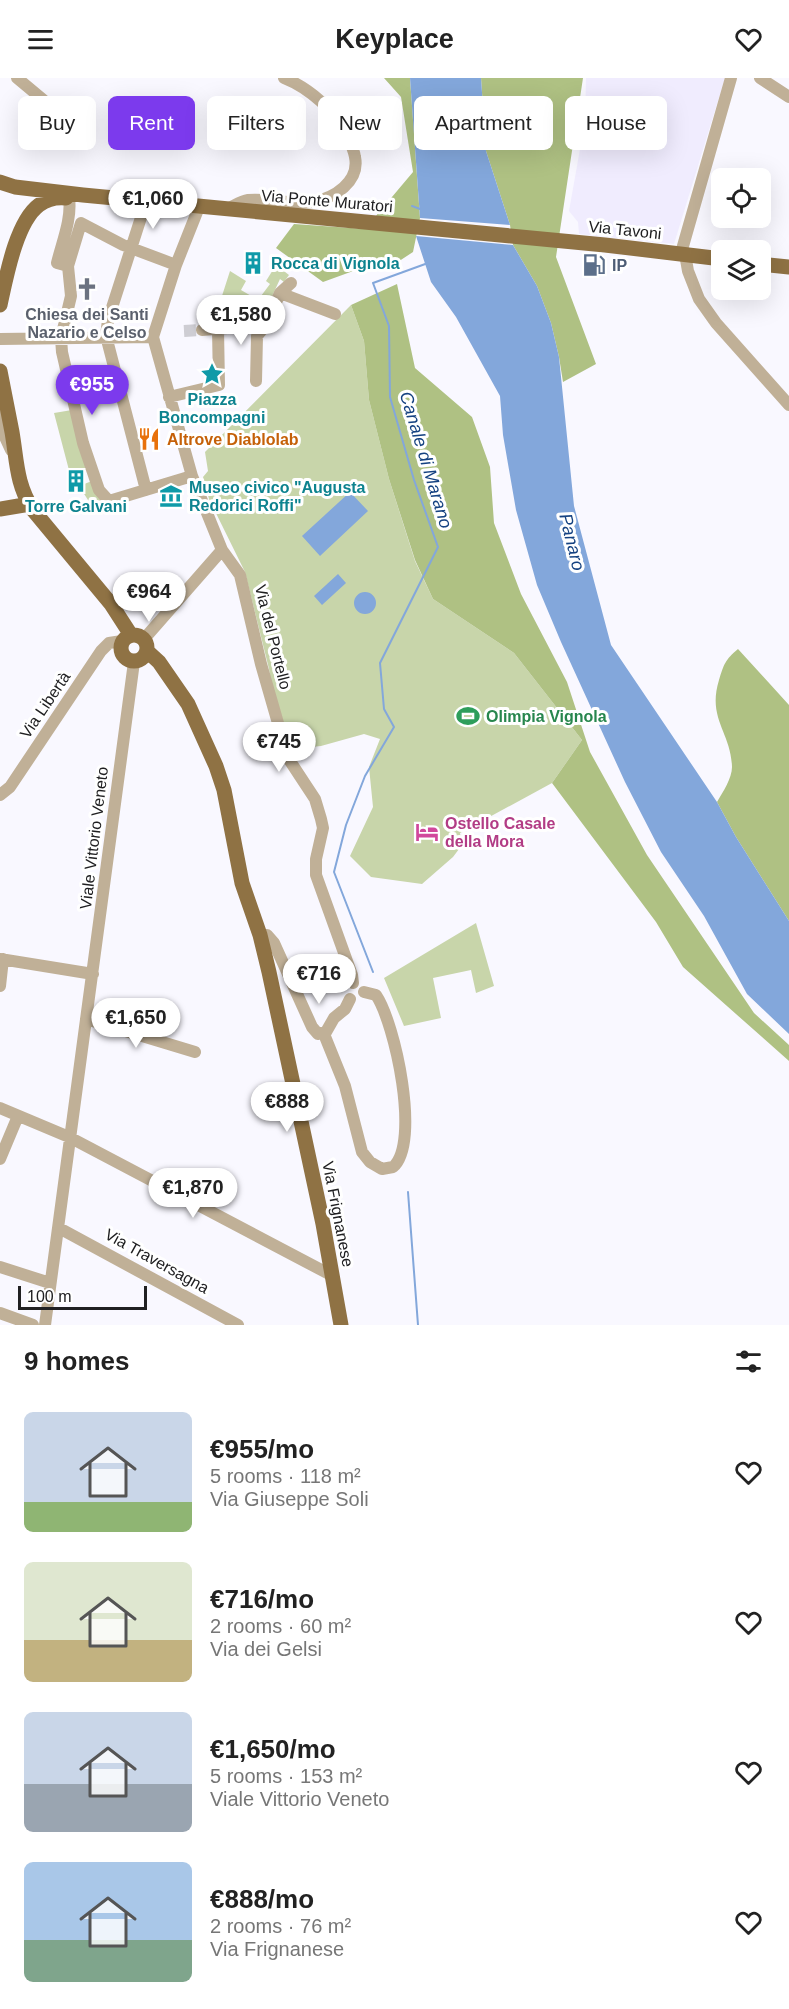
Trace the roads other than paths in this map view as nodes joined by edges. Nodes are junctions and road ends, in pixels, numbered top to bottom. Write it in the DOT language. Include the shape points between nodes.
graph roads {
  1 [pos="17,78"];
  2 [pos="284,78"];
  3 [pos="731,78"];
  4 [pos="760,78"];
  5 [pos="35,96"];
  6 [pos="789,97"];
  7 [pos="0,182"];
  8 [pos="15,187"];
  9 [pos="76,196"];
  10 [pos="146,202"];
  11 [pos="199,207"];
  12 [pos="226,209"];
  13 [pos="24,222"];
  14 [pos="566,242"];
  15 [pos="15,248"];
  16 [pos="130,248"];
  17 [pos="683,254"];
  18 [pos="0,256"];
  19 [pos="711,258"];
  20 [pos="176,265"];
  21 [pos="771,265"];
  22 [pos="68,266"];
  23 [pos="789,267"];
  24 [pos="291,283"];
  25 [pos="280,293"];
  26 [pos="0,305"];
  27 [pos="335,314"];
  28 [pos="266,325"];
  29 [pos="218,329"];
  30 [pos="202,330"];
  31 [pos="106,336"];
  32 [pos="153,337"];
  33 [pos="61,338"];
  34 [pos="0,339"];
  35 [pos="0,371"];
  36 [pos="256,381"];
  37 [pos="169,397"];
  38 [pos="789,405"];
  39 [pos="0,411"];
  40 [pos="7,460"];
  41 [pos="192,476"];
  42 [pos="146,490"];
  43 [pos="30,504"];
  44 [pos="0,509"];
  45 [pos="222,550"];
  46 [pos="136,642"];
  47 [pos="134,662"];
  48 [pos="0,795"];
  49 [pos="260,934"];
  50 [pos="2,959"];
  51 [pos="93,974"];
  52 [pos="353,983"];
  53 [pos="0,986"];
  54 [pos="364,992"];
  55 [pos="350,999"];
  56 [pos="86,1019"];
  57 [pos="324,1034"];
  58 [pos="195,1052"];
  59 [pos="0,1108"];
  60 [pos="18,1116"];
  61 [pos="69,1137"];
  62 [pos="0,1159"];
  63 [pos="59,1228"];
  64 [pos="0,1267"];
  65 [pos="331,1275"];
  66 [pos="50,1283"];
  67 [pos="0,1314"];
  68 [pos="33,1325"];
  69 [pos="45,1325"];
  70 [pos="238,1325"];
  71 [pos="341,1325"];
  1 -- 5 [label="street"];
  2 -- 12 [label="street" via="298,83 336,116 346,133 356,169 347,185 313,202 247,200"];
  3 -- 17 [label="street, Via Tavoni"];
  4 -- 6 [label="street"];
  7 -- 8 [label="main road, Via Ponte Muratori"];
  8 -- 9 [label="main road, Via Ponte Muratori"];
  8 -- 13 [label="main road" via="24,197"];
  9 -- 10 [label="main road, Via Ponte Muratori"];
  9 -- 13 [label="main road" via="44,201"];
  9 -- 22 [label="street" via="57,262"];
  10 -- 11 [label="main road, Via Ponte Muratori"];
  10 -- 16 [label="street"];
  11 -- 12 [label="main road, Via Ponte Muratori"];
  11 -- 20 [label="street"];
  12 -- 14 [label="main road, Via Ponte Muratori"];
  13 -- 15 [label="main road"];
  14 -- 17 [label="main road, Via Tavoni"];
  15 -- 18 [label="street"];
  15 -- 26 [label="main road"];
  16 -- 20 [label="street"];
  16 -- 22 [label="street" via="81,223"];
  16 -- 31 [label="street"];
  17 -- 19 [label="main road, Via Tavoni"];
  17 -- 38 [label="street" via="699,299"];
  20 -- 32 [label="street"];
  21 -- 23 [label="main road"];
  22 -- 33 [label="street" via="71,296"];
  24 -- 25 [label="street"];
  25 -- 27 [label="street"];
  25 -- 28 [label="street"];
  28 -- 29 [label="street"];
  28 -- 36 [label="street" via="256,336"];
  29 -- 30 [label="street"];
  29 -- 37 [label="street" via="219,385"];
  31 -- 32 [label="street"];
  31 -- 33 [label="street"];
  31 -- 42 [label="street"];
  32 -- 37 [label="street, Via del Portello"];
  33 -- 34 [label="street"];
  33 -- 42 [label="street" via="83,443 99,490 109,501"];
  35 -- 40 [label="main road" via="12,435"];
  37 -- 41 [label="street, Via del Portello"];
  39 -- 40 [label="street"];
  40 -- 43 [label="main road"];
  41 -- 42 [label="street"];
  41 -- 45 [label="street, Via del Portello"];
  43 -- 44 [label="main road"];
  43 -- 46 [label="main road" via="111,604"];
  45 -- 46 [label="street"];
  45 -- 52 [label="street, Via del Portello" via="240,575 288,758 315,799 323,828 316,875"];
  46 -- 47 [label="main road" via="142,659"];
  46 -- 47 [label="main road" via="121,648 122,655"];
  46 -- 48 [label="street, Via Libertà" via="109,643 101,651 10,787"];
  46 -- 49 [label="main road, Via Frignanese" via="160,664 188,704 210,750 224,790 242,883"];
  47 -- 51 [label="street, Viale Vittorio Veneto"];
  49 -- 57 [label="street" via="269,936 312,1027 318,1034"];
  49 -- 65 [label="main road, Via Frignanese"];
  50 -- 51 [label="street"];
  50 -- 53 [label="street"];
  51 -- 56 [label="street, Viale Vittorio Veneto"];
  52 -- 54 [label="street"];
  52 -- 55 [label="street" via="346,990"];
  54 -- 55 [label="street" via="360,999"];
  54 -- 57 [label="street" via="376,995 382,1007 401,1071 405,1101 403,1139 400,1158 393,1167 382,1169 362,1152 345,1086"];
  55 -- 57 [label="street"];
  56 -- 58 [label="street"];
  56 -- 61 [label="street, Viale Vittorio Veneto"];
  59 -- 60 [label="street"];
  60 -- 61 [label="street"];
  60 -- 62 [label="street"];
  61 -- 63 [label="street, Viale Vittorio Veneto"];
  61 -- 65 [label="street"];
  63 -- 66 [label="street, Viale Vittorio Veneto"];
  63 -- 70 [label="street, Via Traversagna"];
  64 -- 66 [label="street"];
  65 -- 71 [label="main road, Via Frignanese"];
  66 -- 69 [label="street, Viale Vittorio Veneto"];
  67 -- 68 [label="street"];
}
